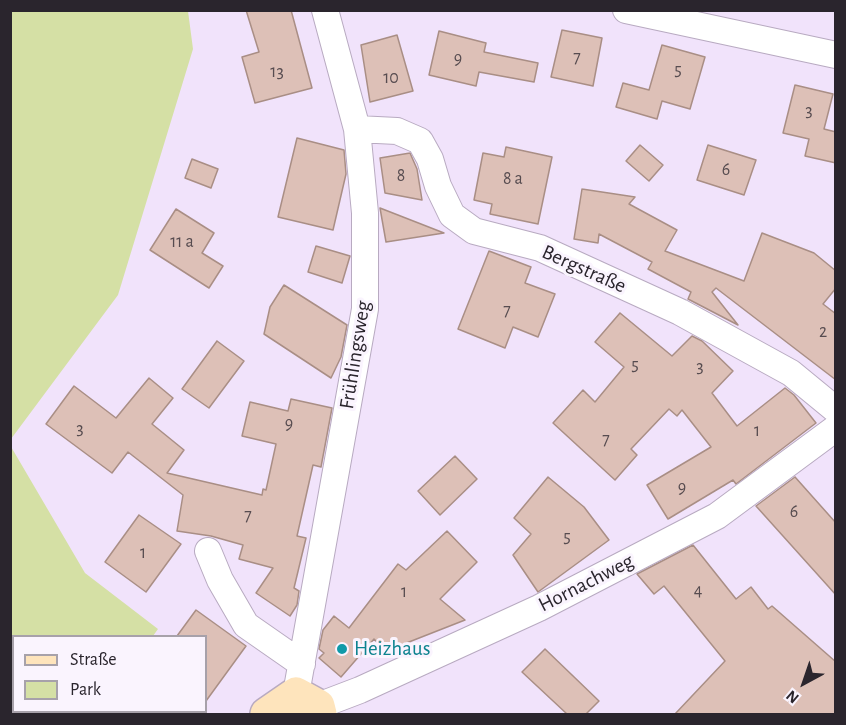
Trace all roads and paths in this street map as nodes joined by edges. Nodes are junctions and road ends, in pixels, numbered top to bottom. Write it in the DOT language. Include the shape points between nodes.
graph roads {
  1 [pos="325,10"];
  2 [pos="626,10"];
  3 [pos="836,55"];
  4 [pos="357,129"];
  5 [pos="836,410"];
  6 [pos="836,428"];
  7 [pos="208,551"];
  8 [pos="309,694"];
  9 [pos="267,714"];
  1 -- 4 [label="street, Frühlingsweg"];
  2 -- 3 [label="street"];
  4 -- 5 [label="street, Bergstraße" via="397,131 420,141 452,215 474,231 540,248 680,312 791,373"];
  4 -- 8 [label="street, Frühlingsweg" via="364,213 365,309"];
  6 -- 8 [label="street, Hornachweg" via="717,516 539,608 360,690"];
  7 -- 8 [label="street" via="246,625"];
  8 -- 9 [label="street"];
}
